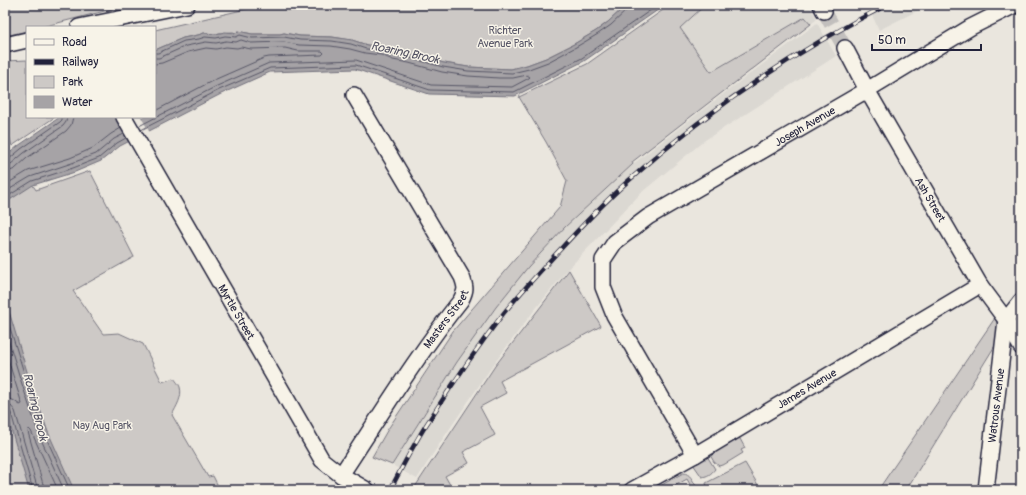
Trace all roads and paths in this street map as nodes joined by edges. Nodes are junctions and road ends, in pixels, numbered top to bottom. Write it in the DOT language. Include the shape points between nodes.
graph roads {
  1 [pos="187,5"];
  2 [pos="1015,5"];
  3 [pos="84,26"];
  4 [pos="26,40"];
  5 [pos="5,45"];
  6 [pos="845,48"];
  7 [pos="867,90"];
  8 [pos="354,95"];
  9 [pos="125,118"];
  10 [pos="980,285"];
  11 [pos="1021,301"];
  12 [pos="1006,320"];
  13 [pos="1021,347"];
  14 [pos="695,455"];
  15 [pos="341,475"];
  16 [pos="367,490"];
  17 [pos="632,490"];
  18 [pos="986,490"];
  1 -- 3 [label="street"];
  2 -- 7 [label="street, Joseph Avenue" via="971,27"];
  4 -- 5 [label="street"];
  6 -- 7 [label="street, Ash Street"];
  7 -- 10 [label="street, Ash Street"];
  7 -- 14 [label="street, Joseph Avenue" via="648,218 615,242 603,260 602,287 614,315"];
  8 -- 15 [label="street, Masters Street" via="462,278 465,292"];
  9 -- 15 [label="street, Myrtle Street" via="322,460"];
  10 -- 12 [label="street, Ash Street"];
  10 -- 14 [label="street, James Avenue"];
  11 -- 12 [label="street"];
  12 -- 13 [label="street, Ash Street"];
  12 -- 18 [label="street, Watrous Avenue"];
  14 -- 17 [label="street, James Avenue"];
  15 -- 16 [label="street, Myrtle Street"];
}
